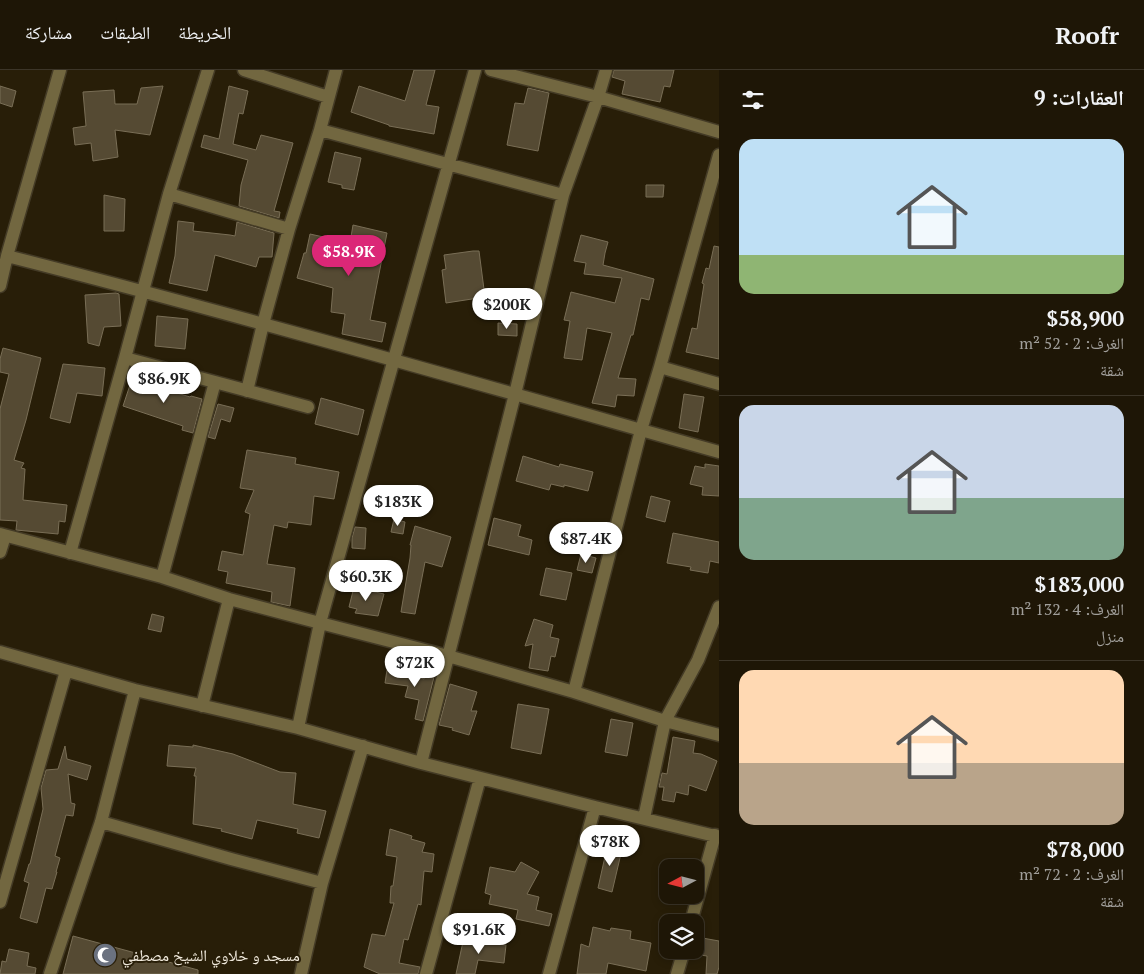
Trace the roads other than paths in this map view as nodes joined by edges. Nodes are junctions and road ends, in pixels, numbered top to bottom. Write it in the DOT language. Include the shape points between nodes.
graph roads {
  1 [pos="60,70"];
  2 [pos="208,70"];
  3 [pos="244,70"];
  4 [pos="336,70"];
  5 [pos="475,70"];
  6 [pos="491,70"];
  7 [pos="606,70"];
  8 [pos="598,96"];
  9 [pos="328,97"];
  10 [pos="320,130"];
  11 [pos="719,132"];
  12 [pos="719,155"];
  13 [pos="449,164"];
  14 [pos="168,194"];
  15 [pos="563,194"];
  16 [pos="288,229"];
  17 [pos="7,256"];
  18 [pos="0,286"];
  19 [pos="142,291"];
  20 [pos="263,324"];
  21 [pos="125,358"];
  22 [pos="393,360"];
  23 [pos="660,367"];
  24 [pos="215,382"];
  25 [pos="719,384"];
  26 [pos="247,391"];
  27 [pos="515,394"];
  28 [pos="308,407"];
  29 [pos="641,430"];
  30 [pos="719,452"];
  31 [pos="2,535"];
  32 [pos="0,552"];
  33 [pos="70,554"];
  34 [pos="162,577"];
  35 [pos="230,599"];
  36 [pos="719,607"];
  37 [pos="320,624"];
  38 [pos="0,652"];
  39 [pos="448,656"];
  40 [pos="66,671"];
  41 [pos="135,690"];
  42 [pos="574,692"];
  43 [pos="202,706"];
  44 [pos="665,721"];
  45 [pos="298,728"];
  46 [pos="719,735"];
  47 [pos="363,746"];
  48 [pos="422,763"];
  49 [pos="480,778"];
  50 [pos="595,807"];
  51 [pos="644,818"];
  52 [pos="101,822"];
  53 [pos="717,836"];
  54 [pos="322,883"];
  55 [pos="1,897"];
  56 [pos="693,914"];
  57 [pos="681,959"];
  58 [pos="50,974"];
  59 [pos="301,974"];
  60 [pos="426,974"];
  61 [pos="549,974"];
  62 [pos="677,974"];
  1 -- 17 [label="street"];
  2 -- 14 [label="street"];
  3 -- 9 [label="street"];
  4 -- 9 [label="street"];
  5 -- 13 [label="street"];
  6 -- 8 [label="street"];
  7 -- 8 [label="street"];
  8 -- 11 [label="street"];
  8 -- 15 [label="street"];
  9 -- 10 [label="street"];
  10 -- 13 [label="street"];
  10 -- 16 [label="street"];
  12 -- 23 [label="street"];
  13 -- 15 [label="street"];
  13 -- 22 [label="street"];
  14 -- 16 [label="street"];
  14 -- 19 [label="street"];
  15 -- 27 [label="street"];
  16 -- 20 [label="street"];
  17 -- 18 [label="street"];
  17 -- 19 [label="street"];
  19 -- 20 [label="street"];
  19 -- 21 [label="street"];
  20 -- 22 [label="street"];
  20 -- 26 [label="street"];
  21 -- 24 [label="street"];
  21 -- 33 [label="street"];
  22 -- 27 [label="street"];
  22 -- 37 [label="street"];
  23 -- 25 [label="street"];
  23 -- 29 [label="street"];
  24 -- 26 [label="street"];
  24 -- 34 [label="street"];
  26 -- 28 [label="street"];
  27 -- 29 [label="street"];
  27 -- 39 [label="street"];
  29 -- 30 [label="street"];
  29 -- 42 [label="street"];
  31 -- 32 [label="street"];
  31 -- 33 [label="street"];
  33 -- 34 [label="street"];
  34 -- 35 [label="street"];
  35 -- 37 [label="street"];
  35 -- 43 [label="street"];
  36 -- 44 [label="street" via="698,660"];
  37 -- 39 [label="street"];
  37 -- 45 [label="street"];
  38 -- 40 [label="street"];
  39 -- 42 [label="street"];
  39 -- 48 [label="street"];
  40 -- 41 [label="street"];
  40 -- 55 [label="street"];
  41 -- 43 [label="street"];
  41 -- 52 [label="street"];
  42 -- 44 [label="street"];
  43 -- 45 [label="street"];
  44 -- 46 [label="street"];
  44 -- 51 [label="street"];
  45 -- 47 [label="street"];
  47 -- 48 [label="street"];
  47 -- 54 [label="street"];
  48 -- 49 [label="street"];
  49 -- 50 [label="street"];
  49 -- 60 [label="street"];
  50 -- 51 [label="street"];
  50 -- 61 [label="street"];
  51 -- 53 [label="street"];
  52 -- 54 [label="street"];
  52 -- 58 [label="street"];
  53 -- 56 [label="street"];
  54 -- 59 [label="street"];
  57 -- 62 [label="street"];
}
